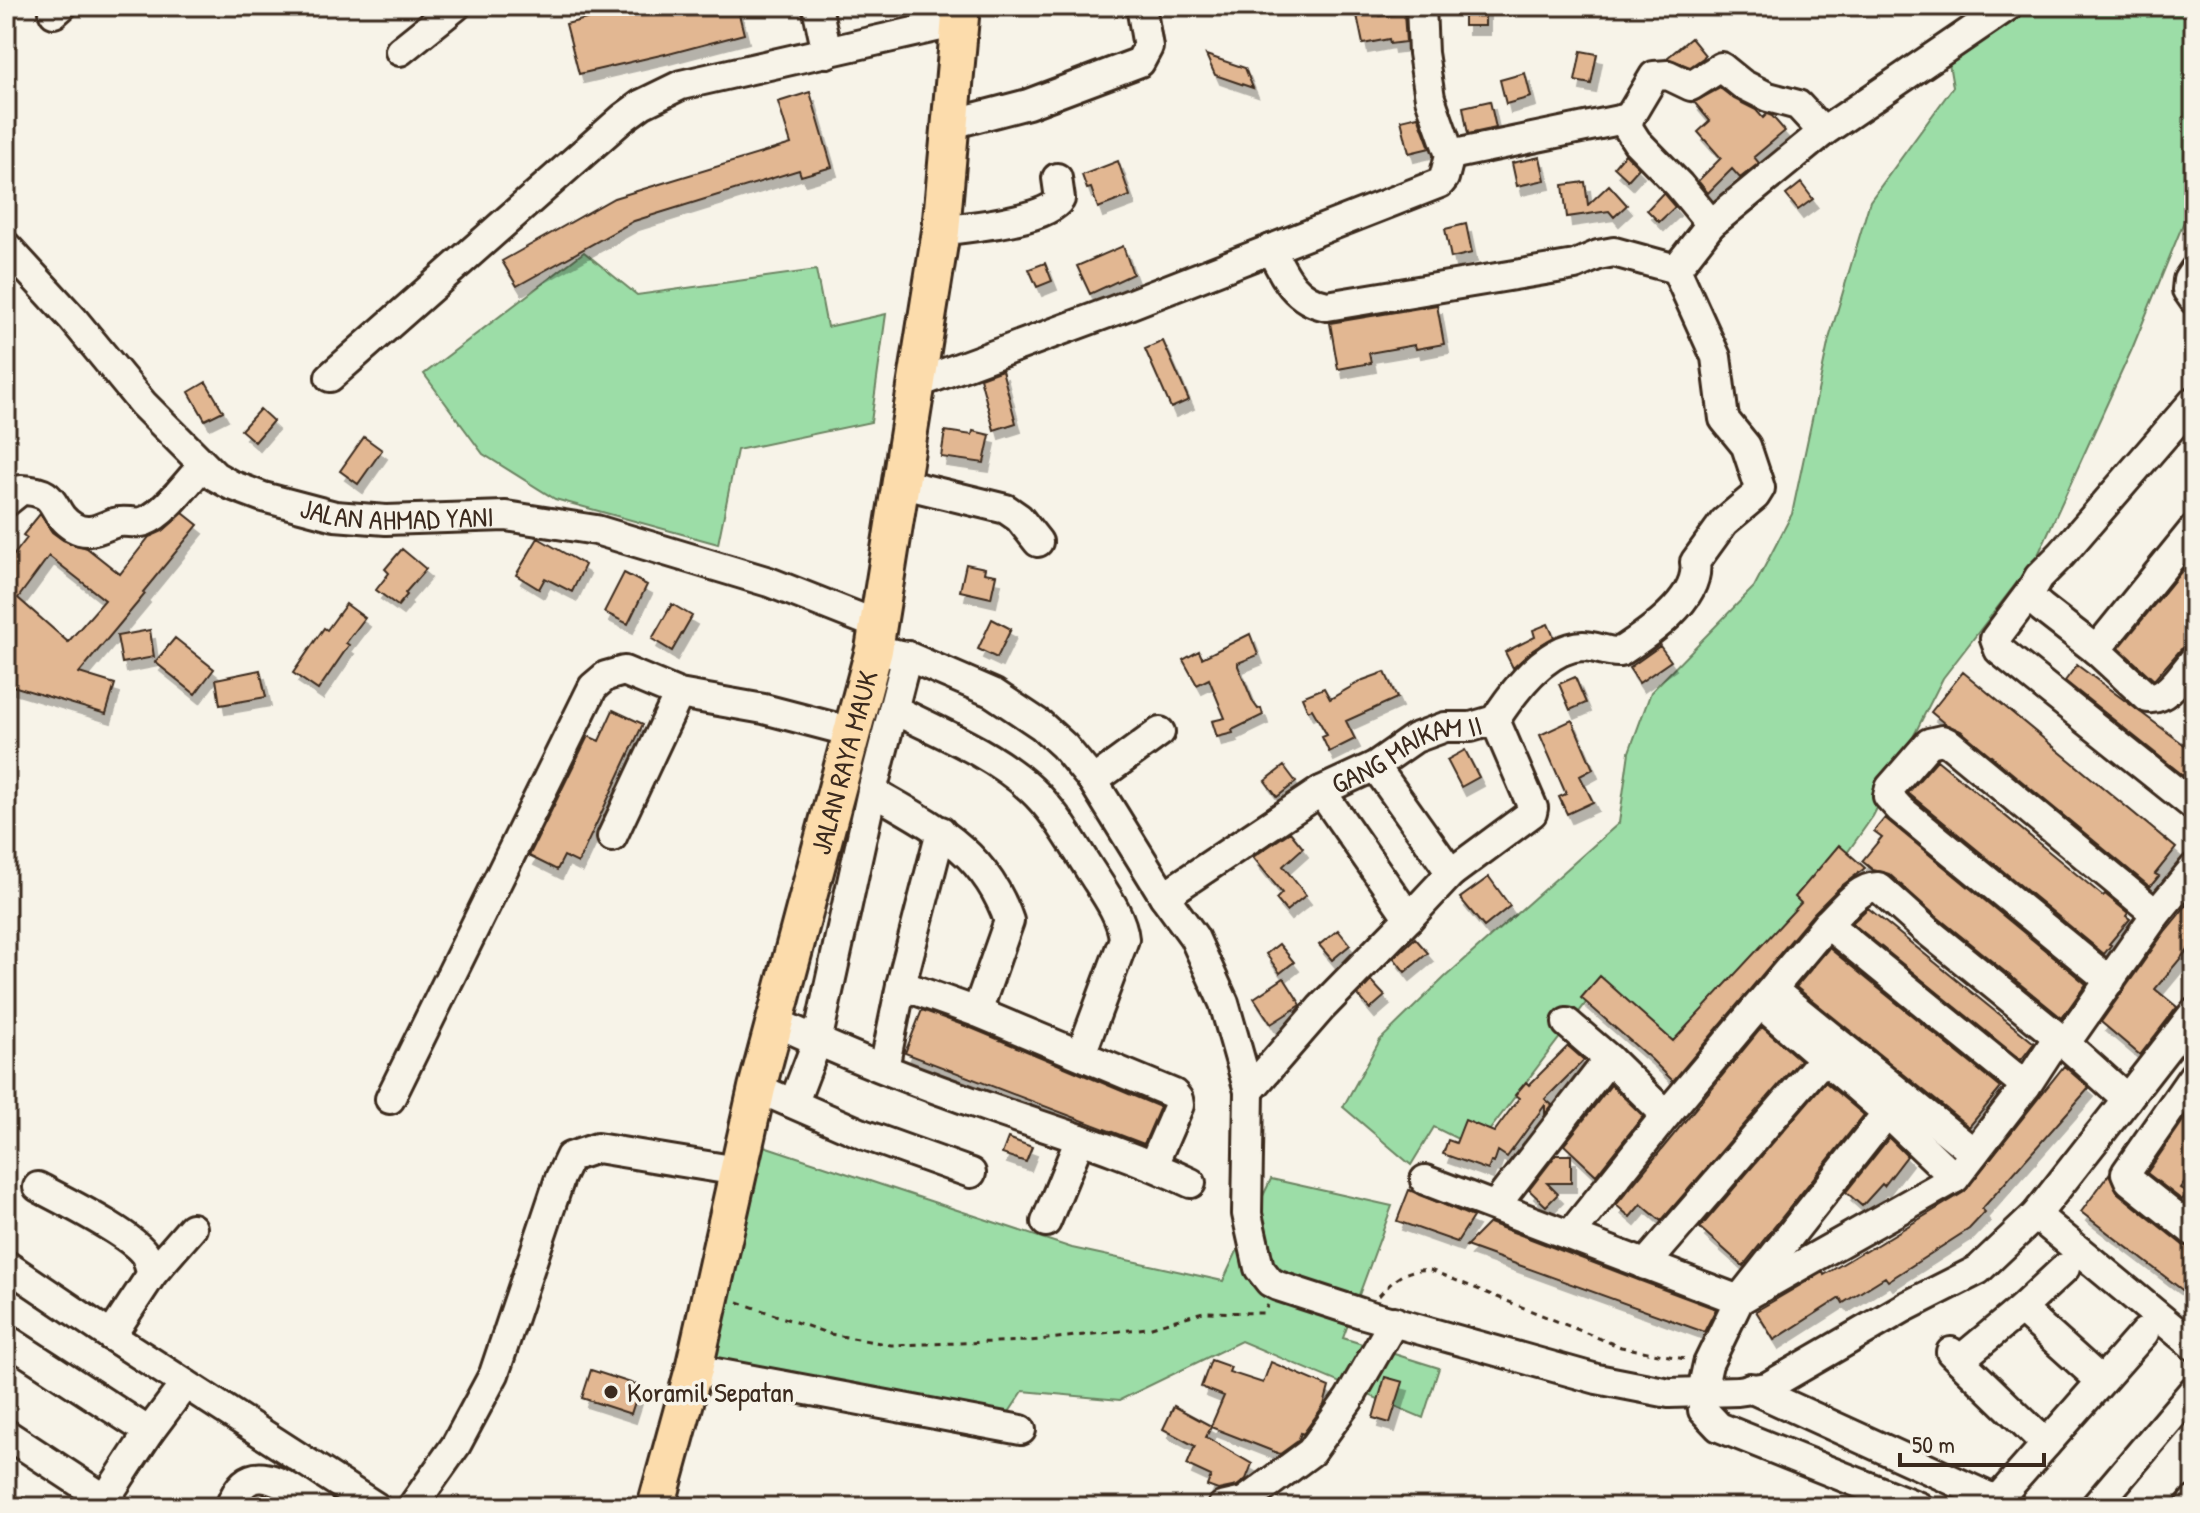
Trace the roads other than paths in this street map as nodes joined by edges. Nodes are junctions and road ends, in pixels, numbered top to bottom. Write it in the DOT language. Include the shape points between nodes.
graph roads {
  1 [pos="456,6"];
  2 [pos="817,6"];
  3 [pos="1141,6"];
  4 [pos="1421,6"];
  5 [pos="2008,6"];
  6 [pos="960,14"];
  7 [pos="400,51"];
  8 [pos="827,53"];
  9 [pos="1629,118"];
  10 [pos="951,124"];
  11 [pos="1823,132"];
  12 [pos="1450,155"];
  13 [pos="1057,178"];
  14 [pos="1711,224"];
  15 [pos="941,231"];
  16 [pos="6,246"];
  17 [pos="1271,249"];
  18 [pos="1676,269"];
  19 [pos="2194,271"];
  20 [pos="2194,300"];
  21 [pos="330,377"];
  22 [pos="918,383"];
  23 [pos="2194,401"];
  24 [pos="203,465"];
  25 [pos="899,483"];
  26 [pos="6,502"];
  27 [pos="2194,529"];
  28 [pos="1038,542"];
  29 [pos="2031,591"];
  30 [pos="886,644"];
  31 [pos="2096,650"];
  32 [pos="2194,660"];
  33 [pos="679,694"];
  34 [pos="893,709"];
  35 [pos="1495,720"];
  36 [pos="852,732"];
  37 [pos="1160,732"];
  38 [pos="1375,766"];
  39 [pos="1093,781"];
  40 [pos="872,791"];
  41 [pos="1321,791"];
  42 [pos="2194,806"];
  43 [pos="941,831"];
  44 [pos="612,837"];
  45 [pos="2194,868"];
  46 [pos="1451,873"];
  47 [pos="1164,896"];
  48 [pos="2156,914"];
  49 [pos="1409,918"];
  50 [pos="1827,924"];
  51 [pos="2110,981"];
  52 [pos="901,985"];
  53 [pos="1767,997"];
  54 [pos="977,1012"];
  55 [pos="2194,1013"];
  56 [pos="774,1021"];
  57 [pos="1567,1023"];
  58 [pos="2062,1040"];
  59 [pos="817,1042"];
  60 [pos="1081,1054"];
  61 [pos="1824,1058"];
  62 [pos="1609,1059"];
  63 [pos="884,1068"];
  64 [pos="2194,1075"];
  65 [pos="2026,1086"];
  66 [pos="757,1088"];
  67 [pos="1249,1091"];
  68 [pos="390,1099"];
  69 [pos="2127,1099"];
  70 [pos="794,1102"];
  71 [pos="1887,1113"];
  72 [pos="1666,1115"];
  73 [pos="1080,1139"];
  74 [pos="1974,1153"];
  75 [pos="1153,1165"];
  76 [pos="738,1171"];
  77 [pos="971,1173"];
  78 [pos="1955,1178"];
  79 [pos="1425,1180"];
  80 [pos="1191,1183"];
  81 [pos="38,1187"];
  82 [pos="1496,1205"];
  83 [pos="2036,1215"];
  84 [pos="2190,1221"];
  85 [pos="1046,1222"];
  86 [pos="192,1228"];
  87 [pos="1570,1235"];
  88 [pos="6,1265"];
  89 [pos="1645,1265"];
  90 [pos="2065,1268"];
  91 [pos="152,1274"];
  92 [pos="1739,1300"];
  93 [pos="2021,1309"];
  94 [pos="1394,1321"];
  95 [pos="2144,1333"];
  96 [pos="111,1336"];
  97 [pos="6,1339"];
  98 [pos="2194,1346"];
  99 [pos="694,1369"];
  100 [pos="2101,1381"];
  101 [pos="185,1384"];
  102 [pos="1750,1388"];
  103 [pos="2194,1390"];
  104 [pos="1702,1391"];
  105 [pos="1021,1430"];
  106 [pos="149,1432"];
  107 [pos="6,1434"];
  108 [pos="2046,1444"];
  109 [pos="2194,1501"];
  110 [pos="102,1503"];
  111 [pos="2003,1504"];
  112 [pos="659,1506"];
  113 [pos="230,1507"];
  114 [pos="319,1507"];
  115 [pos="376,1507"];
  116 [pos="412,1507"];
  117 [pos="1222,1507"];
  118 [pos="1919,1507"];
  119 [pos="2095,1507"];
  120 [pos="2189,1507"];
  1 -- 7 [label="street"];
  2 -- 8 [label="street"];
  3 -- 10 [label="street" via="1148,47 1140,62 1028,104"];
  4 -- 12 [label="street" via="1430,98"];
  5 -- 11 [label="street"];
  6 -- 8 [label="street"];
  6 -- 10 [label="main road, JALAN RAYA MAUK"];
  8 -- 21 [label="street" via="681,85 642,104"];
  9 -- 11 [label="street" via="1654,76 1668,75 1691,86 1721,67 1768,97 1798,105"];
  9 -- 12 [label="street"];
  9 -- 14 [label="street" via="1630,133"];
  10 -- 15 [label="main road, JALAN RAYA MAUK"];
  11 -- 14 [label="street"];
  12 -- 17 [label="street" via="1440,183"];
  13 -- 15 [label="street" via="1060,199 1050,208"];
  14 -- 18 [label="street"];
  15 -- 22 [label="main road, JALAN RAYA MAUK"];
  16 -- 24 [label="street, JALAN AHMAD YANI"];
  17 -- 18 [label="street" via="1292,288 1327,306 1575,265 1614,252"];
  17 -- 22 [label="street"];
  18 -- 35 [label="street, GANG MAIKAM II" via="1716,357 1724,419 1746,446 1759,492 1719,528 1695,562 1683,597 1661,624 1620,652 1581,646 1558,653 1517,686"];
  19 -- 20 [label="street" via="2187,290"];
  22 -- 25 [label="main road, JALAN RAYA MAUK"];
  23 -- 29 [label="street"];
  24 -- 26 [label="street" via="146,521 121,521 94,532 75,528 41,492 21,490"];
  24 -- 30 [label="street, JALAN AHMAD YANI" via="249,492 335,516 506,516 596,530 769,582"];
  25 -- 28 [label="street" via="1006,509"];
  25 -- 30 [label="main road, JALAN RAYA MAUK"];
  27 -- 31 [label="street"];
  29 -- 31 [label="street" via="2034,601"];
  29 -- 42 [label="street" via="1995,639 1999,650"];
  30 -- 34 [label="street"];
  30 -- 36 [label="main road, JALAN RAYA MAUK"];
  30 -- 39 [label="street, JALAN AHMAD YANI" via="1018,708 1064,746"];
  31 -- 32 [label="street" via="2154,699 2165,694"];
  33 -- 36 [label="street"];
  33 -- 44 [label="street"];
  33 -- 68 [label="street" via="624,671 593,687"];
  34 -- 40 [label="street"];
  34 -- 60 [label="street" via="979,753 1031,789 1105,894 1124,939"];
  35 -- 38 [label="street, GANG MAIKAM II" via="1445,727 1415,738"];
  35 -- 46 [label="street" via="1532,812"];
  36 -- 56 [label="main road, JALAN RAYA MAUK"];
  37 -- 39 [label="street"];
  38 -- 41 [label="street, GANG MAIKAM II"];
  38 -- 46 [label="street"];
  39 -- 47 [label="street, JALAN AHMAD YANI"];
  40 -- 43 [label="street"];
  40 -- 59 [label="street"];
  41 -- 47 [label="street, GANG MAIKAM II"];
  41 -- 49 [label="street"];
  43 -- 52 [label="street"];
  43 -- 54 [label="street" via="977,863 1000,896 1009,921"];
  45 -- 48 [label="street"];
  46 -- 49 [label="street"];
  47 -- 67 [label="street, JALAN AHMAD YANI" via="1194,937 1224,1003"];
  48 -- 51 [label="street"];
  48 -- 51 [label="street" via="1945,741 1929,743 1889,790 1900,809"];
  49 -- 67 [label="street"];
  50 -- 53 [label="street"];
  50 -- 58 [label="street" via="1855,897 1878,887"];
  50 -- 65 [label="street"];
  51 -- 58 [label="street"];
  52 -- 54 [label="street"];
  52 -- 63 [label="street"];
  53 -- 61 [label="street"];
  53 -- 72 [label="street"];
  53 -- 74 [label="street"];
  54 -- 60 [label="street"];
  55 -- 69 [label="street"];
  56 -- 59 [label="street"];
  56 -- 66 [label="main road, JALAN RAYA MAUK"];
  57 -- 62 [label="street"];
  58 -- 65 [label="street"];
  58 -- 69 [label="street"];
  59 -- 63 [label="street"];
  59 -- 70 [label="street"];
  60 -- 75 [label="street" via="1178,1099"];
  61 -- 71 [label="street"];
  61 -- 89 [label="street"];
  62 -- 72 [label="street"];
  62 -- 82 [label="street"];
  63 -- 73 [label="street"];
  64 -- 84 [label="street" via="2126,1173"];
  65 -- 74 [label="street"];
  66 -- 70 [label="street"];
  66 -- 76 [label="main road, JALAN RAYA MAUK"];
  67 -- 94 [label="street, JALAN AHMAD YANI" via="1247,1214 1259,1268 1278,1286"];
  69 -- 83 [label="street"];
  70 -- 77 [label="street" via="865,1135"];
  71 -- 78 [label="street"];
  71 -- 92 [label="street"];
  72 -- 87 [label="street"];
  73 -- 75 [label="street"];
  73 -- 85 [label="street"];
  74 -- 78 [label="street"];
  75 -- 80 [label="street"];
  76 -- 99 [label="main road, JALAN RAYA MAUK"];
  76 -- 116 [label="street" via="597,1148 570,1157 494,1374 456,1445"];
  78 -- 92 [label="street"];
  79 -- 82 [label="street"];
  81 -- 91 [label="street" via="129,1241 145,1254"];
  82 -- 87 [label="street"];
  83 -- 98 [label="street"];
  83 -- 102 [label="street" via="1978,1270 1767,1387"];
  86 -- 91 [label="street"];
  87 -- 89 [label="street"];
  88 -- 96 [label="street"];
  89 -- 92 [label="street"];
  90 -- 93 [label="street"];
  91 -- 96 [label="street"];
  92 -- 104 [label="street" via="1708,1364"];
  93 -- 100 [label="street"];
  93 -- 108 [label="street" via="1955,1356"];
  94 -- 104 [label="street, JALAN AHMAD YANI" via="1597,1379 1669,1393"];
  94 -- 117 [label="street" via="1311,1452 1244,1502"];
  95 -- 100 [label="street"];
  96 -- 101 [label="street"];
  97 -- 106 [label="street"];
  99 -- 105 [label="street"];
  99 -- 112 [label="main road, JALAN RAYA MAUK"];
  100 -- 108 [label="street"];
  101 -- 106 [label="street"];
  101 -- 115 [label="street"];
  102 -- 104 [label="street, JALAN AHMAD YANI"];
  102 -- 111 [label="street"];
  103 -- 119 [label="street"];
  104 -- 118 [label="street" via="1703,1410 1719,1427"];
  106 -- 110 [label="street"];
  107 -- 110 [label="street"];
  108 -- 111 [label="street"];
  109 -- 120 [label="street"];
  113 -- 114 [label="street" via="245,1482 258,1476"];
}
